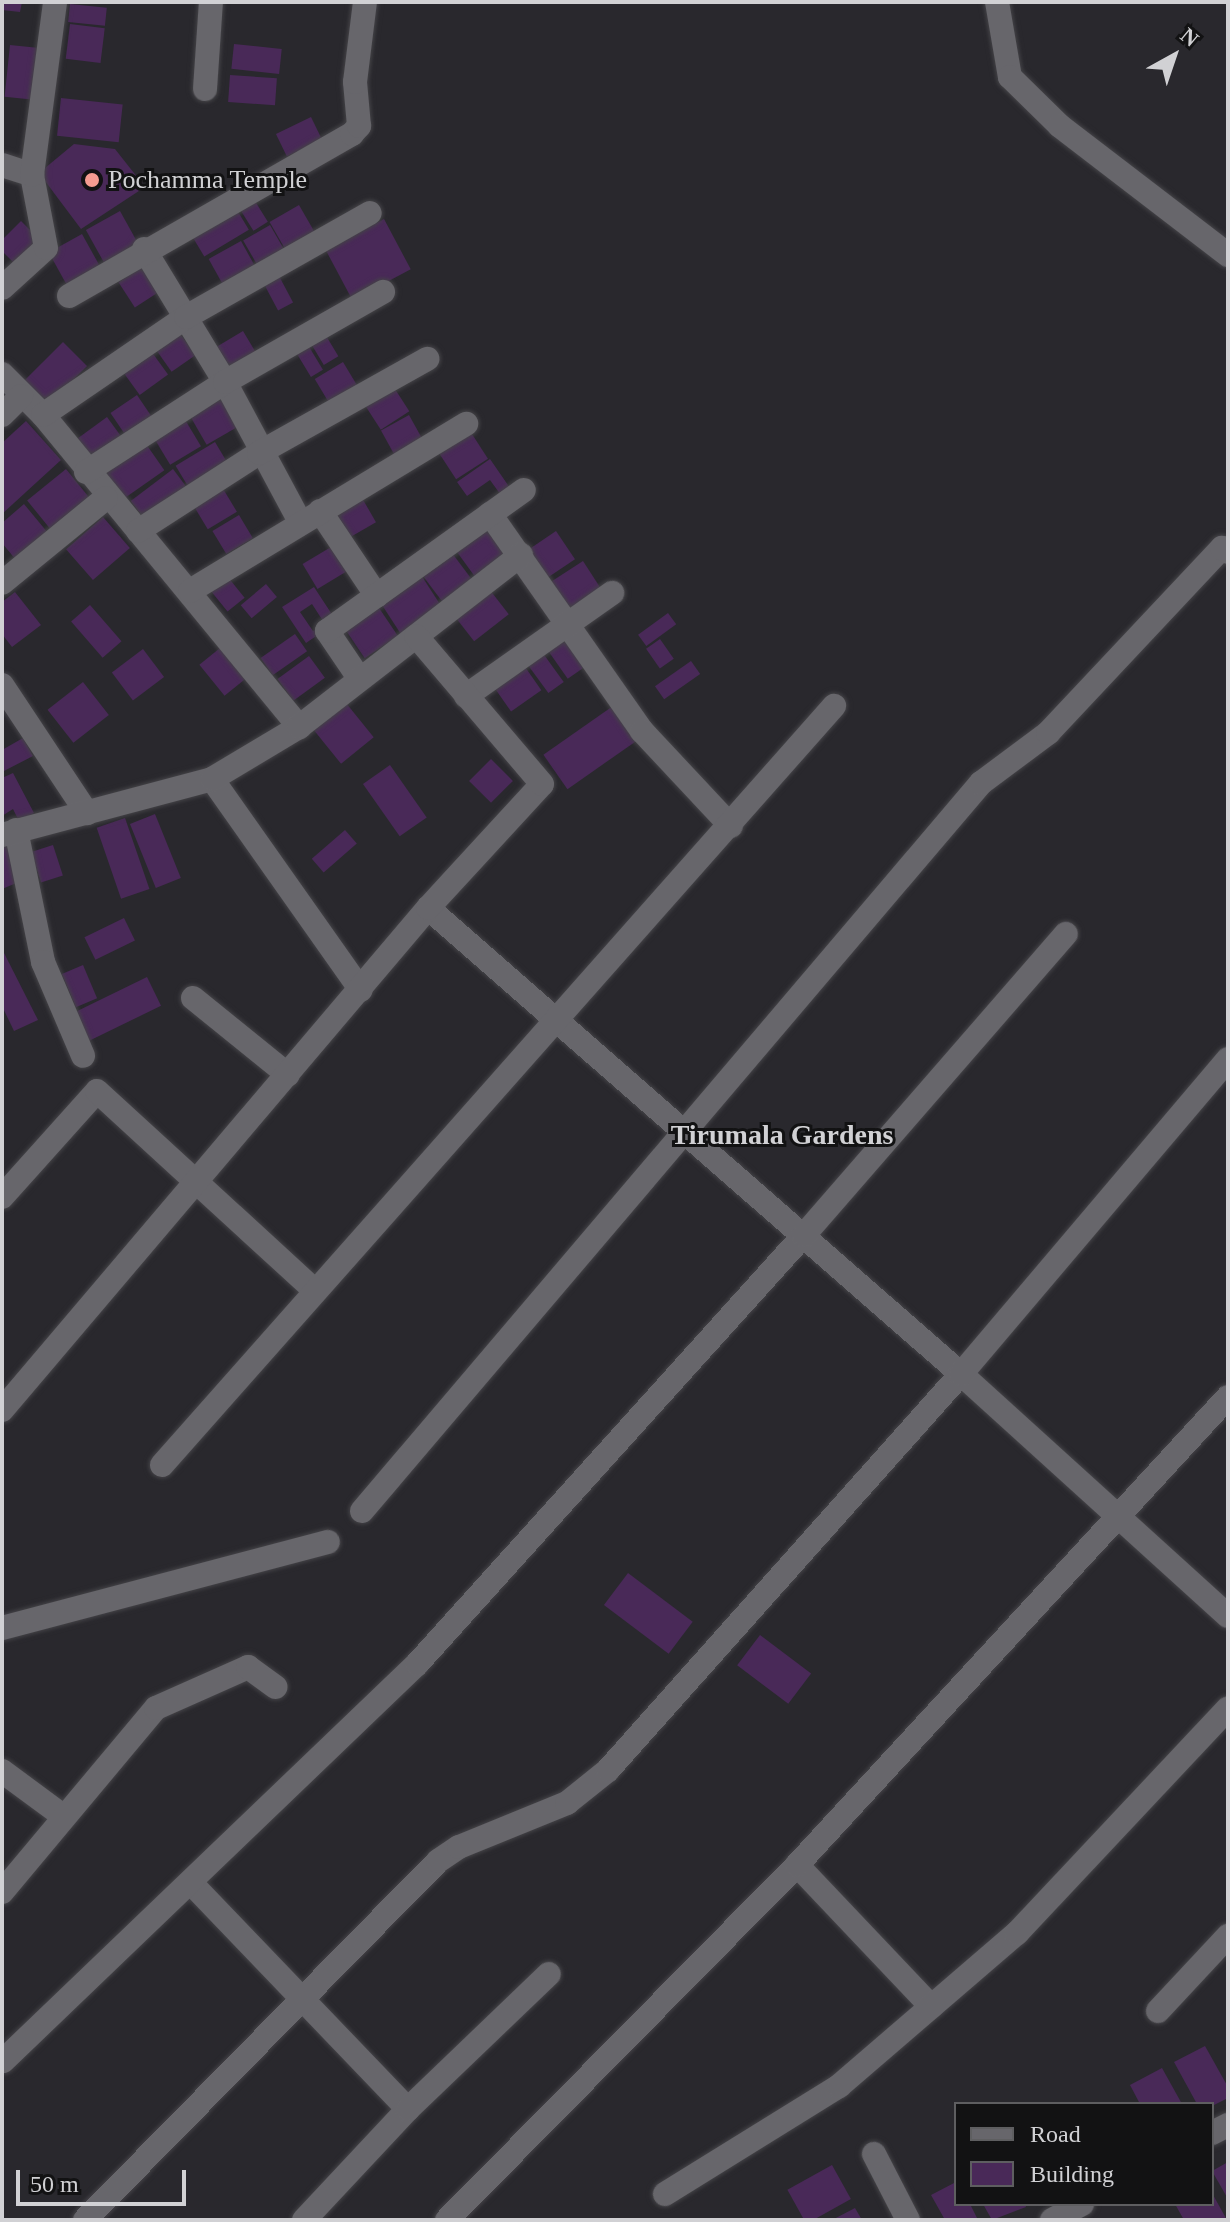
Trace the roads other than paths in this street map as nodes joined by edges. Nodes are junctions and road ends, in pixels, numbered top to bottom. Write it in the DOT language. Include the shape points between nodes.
graph roads {
  1 [pos="55,2"];
  2 [pos="211,2"];
  3 [pos="365,2"];
  4 [pos="997,2"];
  5 [pos="205,89"];
  6 [pos="2,165"];
  7 [pos="32,175"];
  8 [pos="370,213"];
  9 [pos="144,249"];
  10 [pos="1228,255"];
  11 [pos="2,288"];
  12 [pos="383,292"];
  13 [pos="69,296"];
  14 [pos="186,317"];
  15 [pos="427,359"];
  16 [pos="2,374"];
  17 [pos="225,382"];
  18 [pos="21,396"];
  19 [pos="2,415"];
  20 [pos="43,415"];
  21 [pos="466,424"];
  22 [pos="259,453"];
  23 [pos="86,472"];
  24 [pos="524,490"];
  25 [pos="106,498"];
  26 [pos="490,514"];
  27 [pos="310,516"];
  28 [pos="138,531"];
  29 [pos="1228,552"];
  30 [pos="521,555"];
  31 [pos="2,583"];
  32 [pos="190,591"];
  33 [pos="612,593"];
  34 [pos="377,596"];
  35 [pos="570,624"];
  36 [pos="416,636"];
  37 [pos="359,678"];
  38 [pos="2,685"];
  39 [pos="466,696"];
  40 [pos="834,706"];
  41 [pos="299,727"];
  42 [pos="212,779"];
  43 [pos="87,813"];
  44 [pos="731,826"];
  45 [pos="9,832"];
  46 [pos="428,908"];
  47 [pos="1066,934"];
  48 [pos="361,990"];
  49 [pos="193,998"];
  50 [pos="553,1021"];
  51 [pos="83,1056"];
  52 [pos="1228,1059"];
  53 [pos="288,1075"];
  54 [pos="682,1133"];
  55 [pos="195,1186"];
  56 [pos="3,1195"];
  57 [pos="804,1235"];
  58 [pos="315,1291"];
  59 [pos="961,1374"];
  60 [pos="1228,1397"];
  61 [pos="2,1410"];
  62 [pos="162,1465"];
  63 [pos="362,1511"];
  64 [pos="1117,1516"];
  65 [pos="328,1542"];
  66 [pos="1228,1616"];
  67 [pos="2,1628"];
  68 [pos="276,1687"];
  69 [pos="1228,1708"];
  70 [pos="2,1771"];
  71 [pos="63,1816"];
  72 [pos="797,1865"];
  73 [pos="192,1884"];
  74 [pos="2,1892"];
  75 [pos="1228,1936"];
  76 [pos="549,1974"];
  77 [pos="304,1996"];
  78 [pos="931,2006"];
  79 [pos="1158,2011"];
  80 [pos="3,2061"];
  81 [pos="408,2109"];
  82 [pos="874,2154"];
  83 [pos="665,2194"];
  84 [pos="1078,2206"];
  85 [pos="85,2220"];
  86 [pos="304,2220"];
  87 [pos="447,2220"];
  88 [pos="908,2220"];
  89 [pos="1052,2220"];
  1 -- 7 [label="street"];
  2 -- 5 [label="street"];
  3 -- 9 [label="street" via="355,82 359,126"];
  4 -- 10 [label="street" via="1010,77 1060,126"];
  6 -- 7 [label="street"];
  7 -- 11 [label="street" via="46,248"];
  8 -- 14 [label="street"];
  9 -- 13 [label="street"];
  9 -- 14 [label="street"];
  12 -- 17 [label="street"];
  14 -- 17 [label="street"];
  14 -- 20 [label="street"];
  15 -- 22 [label="street"];
  16 -- 18 [label="street"];
  17 -- 22 [label="street"];
  17 -- 23 [label="street"];
  18 -- 19 [label="street"];
  18 -- 20 [label="street"];
  20 -- 23 [label="street"];
  21 -- 27 [label="street"];
  22 -- 27 [label="street"];
  22 -- 28 [label="street"];
  23 -- 25 [label="street"];
  24 -- 26 [label="street"];
  25 -- 28 [label="street"];
  25 -- 31 [label="street"];
  26 -- 30 [label="street"];
  26 -- 34 [label="street"];
  27 -- 32 [label="street"];
  27 -- 34 [label="street"];
  28 -- 32 [label="street"];
  29 -- 54 [label="street" via="1222,548 1048,733 981,783"];
  30 -- 35 [label="street"];
  30 -- 36 [label="street"];
  32 -- 41 [label="street"];
  33 -- 35 [label="street"];
  34 -- 37 [label="street" via="327,631"];
  35 -- 39 [label="street"];
  35 -- 44 [label="street" via="642,731"];
  36 -- 37 [label="street"];
  36 -- 39 [label="street"];
  37 -- 41 [label="street"];
  38 -- 43 [label="street"];
  39 -- 46 [label="street" via="542,784"];
  40 -- 44 [label="street"];
  41 -- 42 [label="street"];
  42 -- 43 [label="street"];
  42 -- 48 [label="street"];
  43 -- 45 [label="street"];
  44 -- 50 [label="street"];
  45 -- 51 [label="street" via="43,962"];
  46 -- 48 [label="street"];
  46 -- 50 [label="street"];
  47 -- 57 [label="street"];
  48 -- 53 [label="street"];
  49 -- 53 [label="street"];
  50 -- 54 [label="street"];
  50 -- 58 [label="street"];
  52 -- 59 [label="street"];
  53 -- 55 [label="street"];
  54 -- 57 [label="street"];
  54 -- 63 [label="street"];
  55 -- 56 [label="street" via="97,1091"];
  55 -- 58 [label="street"];
  55 -- 61 [label="street"];
  57 -- 59 [label="street"];
  57 -- 73 [label="street" via="417,1664"];
  58 -- 62 [label="street"];
  59 -- 64 [label="street"];
  59 -- 77 [label="street" via="608,1770 567,1803 459,1847 438,1861"];
  60 -- 64 [label="street"];
  64 -- 66 [label="street"];
  64 -- 72 [label="street"];
  65 -- 67 [label="street"];
  68 -- 71 [label="street" via="248,1667 156,1708"];
  69 -- 78 [label="street" via="1017,1933"];
  70 -- 71 [label="street"];
  71 -- 74 [label="street"];
  72 -- 78 [label="street"];
  72 -- 87 [label="street"];
  73 -- 77 [label="street"];
  73 -- 80 [label="street"];
  75 -- 79 [label="street"];
  76 -- 81 [label="street"];
  77 -- 81 [label="street"];
  77 -- 85 [label="street"];
  78 -- 83 [label="street" via="839,2086"];
  81 -- 86 [label="street"];
  82 -- 88 [label="street"];
  84 -- 89 [label="street"];
}
